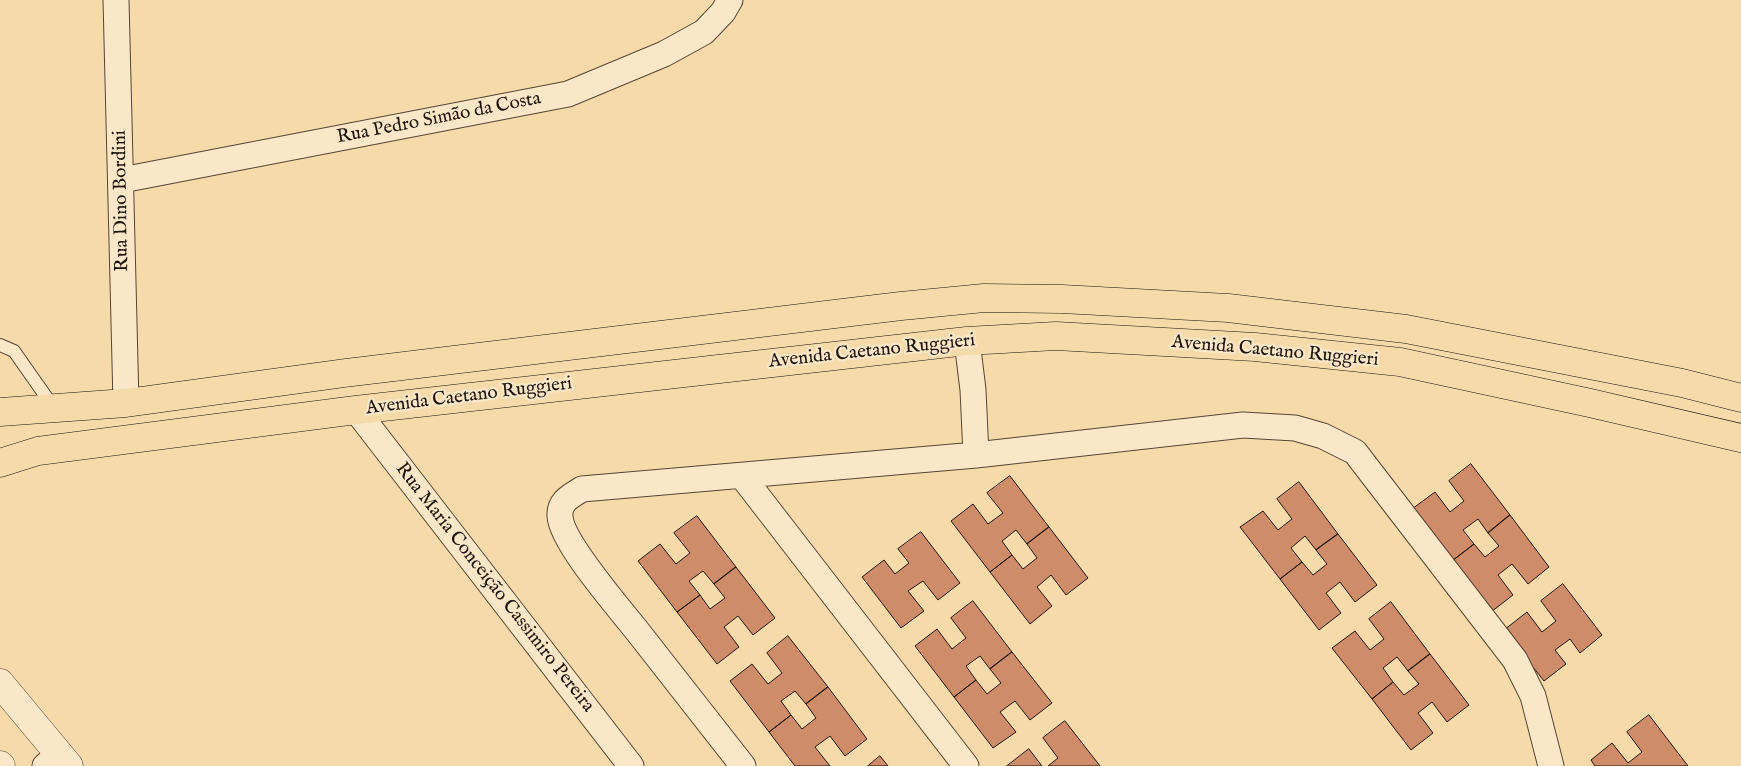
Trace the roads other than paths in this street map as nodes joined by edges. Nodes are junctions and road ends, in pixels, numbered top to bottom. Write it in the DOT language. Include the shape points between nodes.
graph roads {
  1 [pos="116,0"];
  2 [pos="730,0"];
  3 [pos="122,180"];
  4 [pos="967,341"];
  5 [pos="0,344"];
  6 [pos="1741,398"];
  7 [pos="126,403"];
  8 [pos="54,408"];
  9 [pos="356,410"];
  10 [pos="0,412"];
  11 [pos="1741,438"];
  12 [pos="976,455"];
  13 [pos="0,463"];
  14 [pos="742,476"];
  15 [pos="0,682"];
  16 [pos="57,762"];
  17 [pos="631,766"];
  18 [pos="743,766"];
  19 [pos="966,766"];
  20 [pos="1551,766"];
  1 -- 3 [label="street, Rua Dino Bordini"];
  2 -- 3 [label="street, Rua Pedro Simão da Costa" via="704,32 664,54 568,94"];
  3 -- 7 [label="street, Rua Dino Bordini"];
  4 -- 9 [label="main road, Avenida Caetano Ruggieri"];
  4 -- 11 [label="main road, Avenida Caetano Ruggieri" via="1056,336 1255,347 1400,362"];
  4 -- 12 [label="street"];
  5 -- 8 [label="lane" via="14,352"];
  6 -- 7 [label="main road, Avenida Caetano Ruggieri" via="1682,383 1406,329 1228,308 984,298 345,373"];
  7 -- 8 [label="main road, Avenida Caetano Ruggieri"];
  8 -- 10 [label="main road, Avenida Caetano Ruggieri"];
  9 -- 13 [label="main road, Avenida Caetano Ruggieri" via="38,451"];
  9 -- 17 [label="street, Rua Maria Conceição Cassimiro Pereira"];
  12 -- 14 [label="street"];
  12 -- 20 [label="street" via="1243,425 1295,428 1323,436 1355,452 1515,660 1533,696"];
  14 -- 18 [label="street" via="582,489 566,499 560,508 560,517 565,534 598,582"];
  14 -- 19 [label="street"];
  15 -- 16 [label="street"];
}
